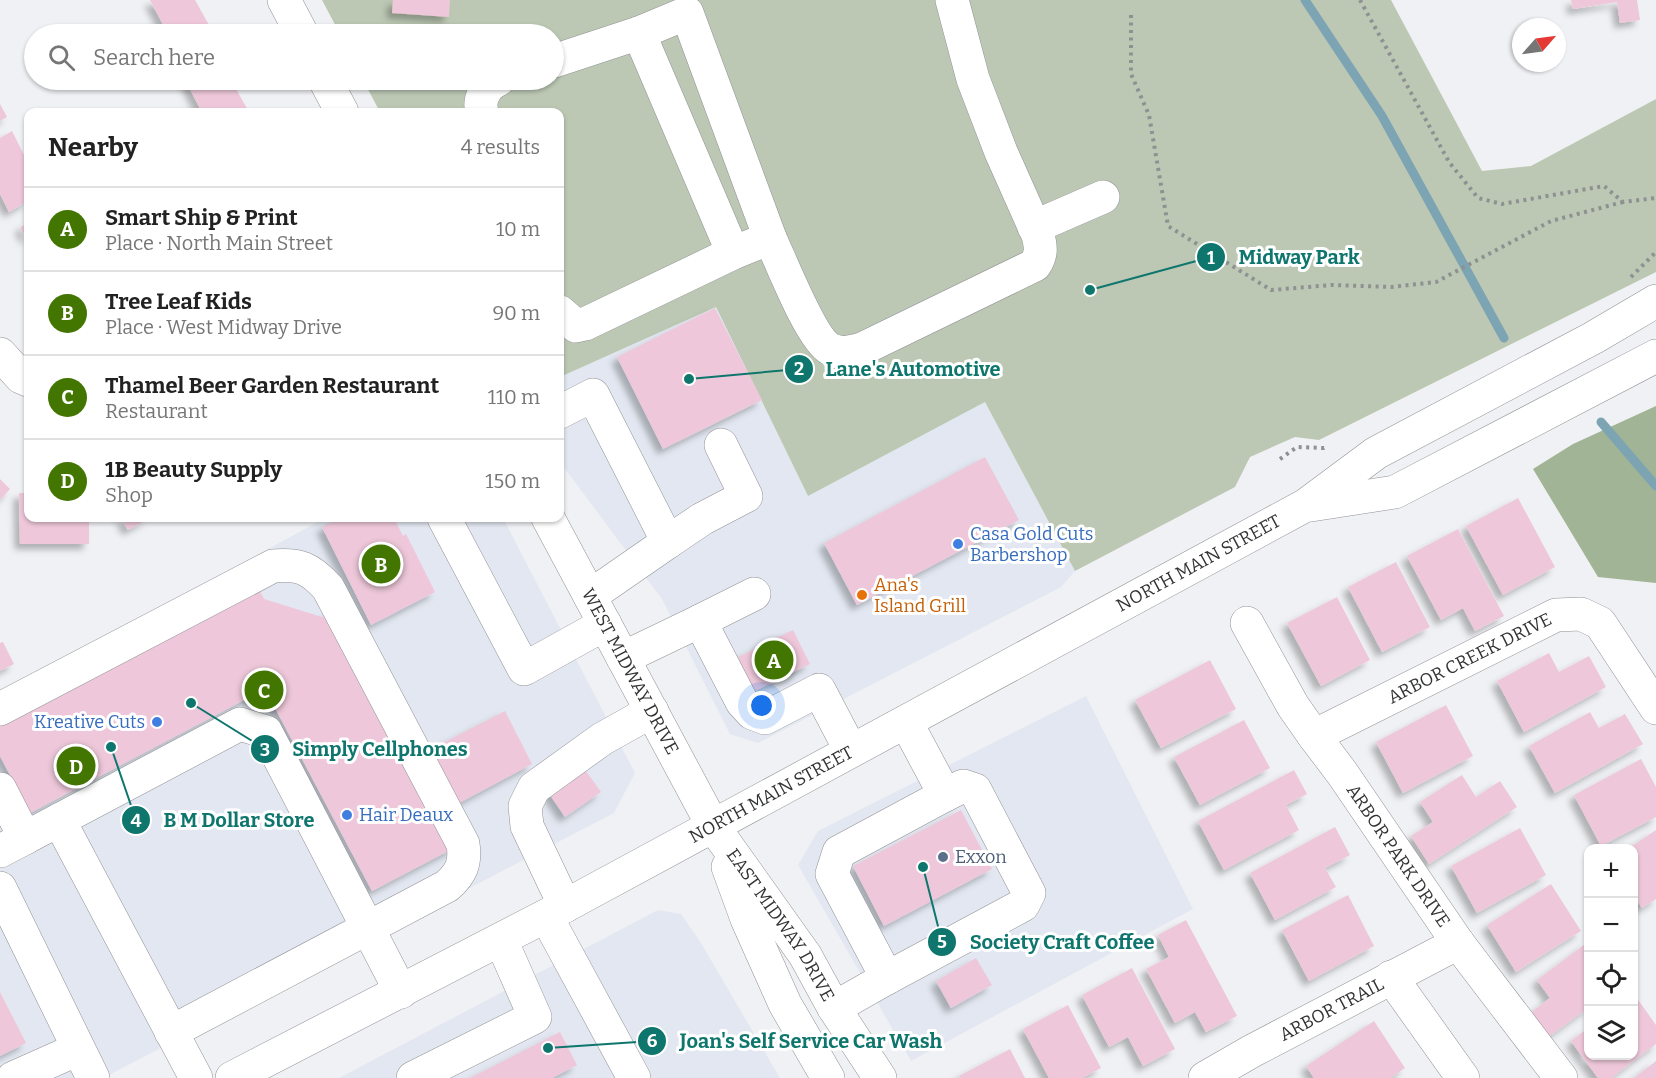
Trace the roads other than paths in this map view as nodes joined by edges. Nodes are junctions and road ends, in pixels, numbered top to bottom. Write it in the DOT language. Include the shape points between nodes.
graph roads {
  1 [pos="284,0"];
  2 [pos="952,0"];
  3 [pos="297,24"];
  4 [pos="639,33"];
  5 [pos="564,58"];
  6 [pos="330,90"];
  7 [pos="486,90"];
  8 [pos="340,108"];
  9 [pos="480,108"];
  10 [pos="1103,197"];
  11 [pos="1035,227"];
  12 [pos="770,238"];
  13 [pos="733,253"];
  14 [pos="1656,302"];
  15 [pos="564,316"];
  16 [pos="0,354"];
  17 [pos="1656,356"];
  18 [pos="24,378"];
  19 [pos="564,410"];
  20 [pos="721,445"];
  21 [pos="1306,505"];
  22 [pos="446,522"];
  23 [pos="550,522"];
  24 [pos="668,542"];
  25 [pos="754,594"];
  26 [pos="598,610"];
  27 [pos="700,621"];
  28 [pos="1247,623"];
  29 [pos="623,658"];
  30 [pos="1656,708"];
  31 [pos="0,709"];
  32 [pos="652,711"];
  33 [pos="906,722"];
  34 [pos="1314,736"];
  35 [pos="851,751"];
  36 [pos="0,789"];
  37 [pos="945,795"];
  38 [pos="59,820"];
  39 [pos="713,826"];
  40 [pos="13,844"];
  41 [pos="0,888"];
  42 [pos="555,911"];
  43 [pos="368,927"];
  44 [pos="501,940"];
  45 [pos="1458,943"];
  46 [pos="1391,977"];
  47 [pos="887,978"];
  48 [pos="401,992"];
  49 [pos="834,1008"];
  50 [pos="171,1032"];
  51 [pos="78,1049"];
  52 [pos="817,1075"];
  53 [pos="13,1078"];
  54 [pos="93,1078"];
  55 [pos="196,1078"];
  56 [pos="232,1078"];
  57 [pos="413,1078"];
  58 [pos="634,1078"];
  59 [pos="880,1078"];
  60 [pos="1205,1078"];
  61 [pos="1463,1078"];
  62 [pos="1561,1078"];
  1 -- 3 [label="main road"];
  2 -- 11 [label="main road" via="973,79"];
  4 -- 5 [label="main road"];
  4 -- 12 [label="main road" via="687,13"];
  4 -- 13 [label="main road"];
  6 -- 8 [label="main road"];
  7 -- 9 [label="main road"];
  10 -- 11 [label="main road"];
  11 -- 12 [label="main road" via="1041,248 1035,265 862,350 844,354 830,349 816,336"];
  12 -- 13 [label="main road"];
  13 -- 15 [label="main road" via="585,324 576,326"];
  14 -- 21 [label="main road, NORTH MAIN STREET" via="1376,453"];
  16 -- 18 [label="main road"];
  17 -- 21 [label="main road, NORTH MAIN STREET" via="1395,492"];
  19 -- 24 [label="main road" via="593,395"];
  20 -- 24 [label="main road" via="746,496"];
  21 -- 33 [label="main road, NORTH MAIN STREET"];
  22 -- 26 [label="main road" via="524,669"];
  23 -- 26 [label="main road, WEST MIDWAY DRIVE"];
  24 -- 26 [label="main road"];
  25 -- 27 [label="main road"];
  26 -- 29 [label="main road, WEST MIDWAY DRIVE"];
  27 -- 29 [label="main road"];
  27 -- 35 [label="main road" via="742,702 752,712 765,718 819,690"];
  28 -- 34 [label="main road, ARBOR PARK DRIVE"];
  29 -- 32 [label="main road, WEST MIDWAY DRIVE"];
  30 -- 34 [label="main road, ARBOR CREEK DRIVE" via="1600,623 1581,614 1556,615"];
  31 -- 43 [label="main road" via="273,566 301,567 314,573 328,588 463,844 462,870 452,882"];
  32 -- 39 [label="main road, WEST MIDWAY DRIVE"];
  32 -- 42 [label="main road" via="602,739 534,788 525,806 527,826"];
  33 -- 35 [label="main road, NORTH MAIN STREET"];
  33 -- 37 [label="main road"];
  34 -- 45 [label="main road, ARBOR PARK DRIVE"];
  35 -- 39 [label="main road, NORTH MAIN STREET"];
  36 -- 40 [label="main road"];
  37 -- 47 [label="main road" via="839,852 832,874"];
  37 -- 47 [label="main road" via="963,786 975,790 1029,893 1023,905"];
  38 -- 40 [label="main road"];
  38 -- 43 [label="main road" via="240,724 266,732"];
  38 -- 50 [label="main road"];
  39 -- 42 [label="main road, NORTH MAIN STREET"];
  39 -- 49 [label="main road, EAST MIDWAY DRIVE" via="806,955"];
  39 -- 52 [label="main road, EAST MIDWAY DRIVE" via="747,919"];
  41 -- 51 [label="main road"];
  42 -- 44 [label="main road, NORTH MAIN STREET"];
  42 -- 58 [label="main road"];
  43 -- 48 [label="main road"];
  43 -- 50 [label="main road"];
  44 -- 48 [label="main road, NORTH MAIN STREET"];
  44 -- 57 [label="main road" via="535,1017"];
  45 -- 46 [label="main road, ARBOR TRAIL"];
  45 -- 62 [label="main road, ARBOR PARK DRIVE"];
  46 -- 60 [label="main road, ARBOR TRAIL"];
  46 -- 61 [label="main road"];
  47 -- 49 [label="main road"];
  48 -- 56 [label="main road, NORTH MAIN STREET"];
  49 -- 59 [label="main road, EAST MIDWAY DRIVE"];
  50 -- 55 [label="main road"];
  51 -- 53 [label="main road"];
  51 -- 54 [label="main road"];
}
